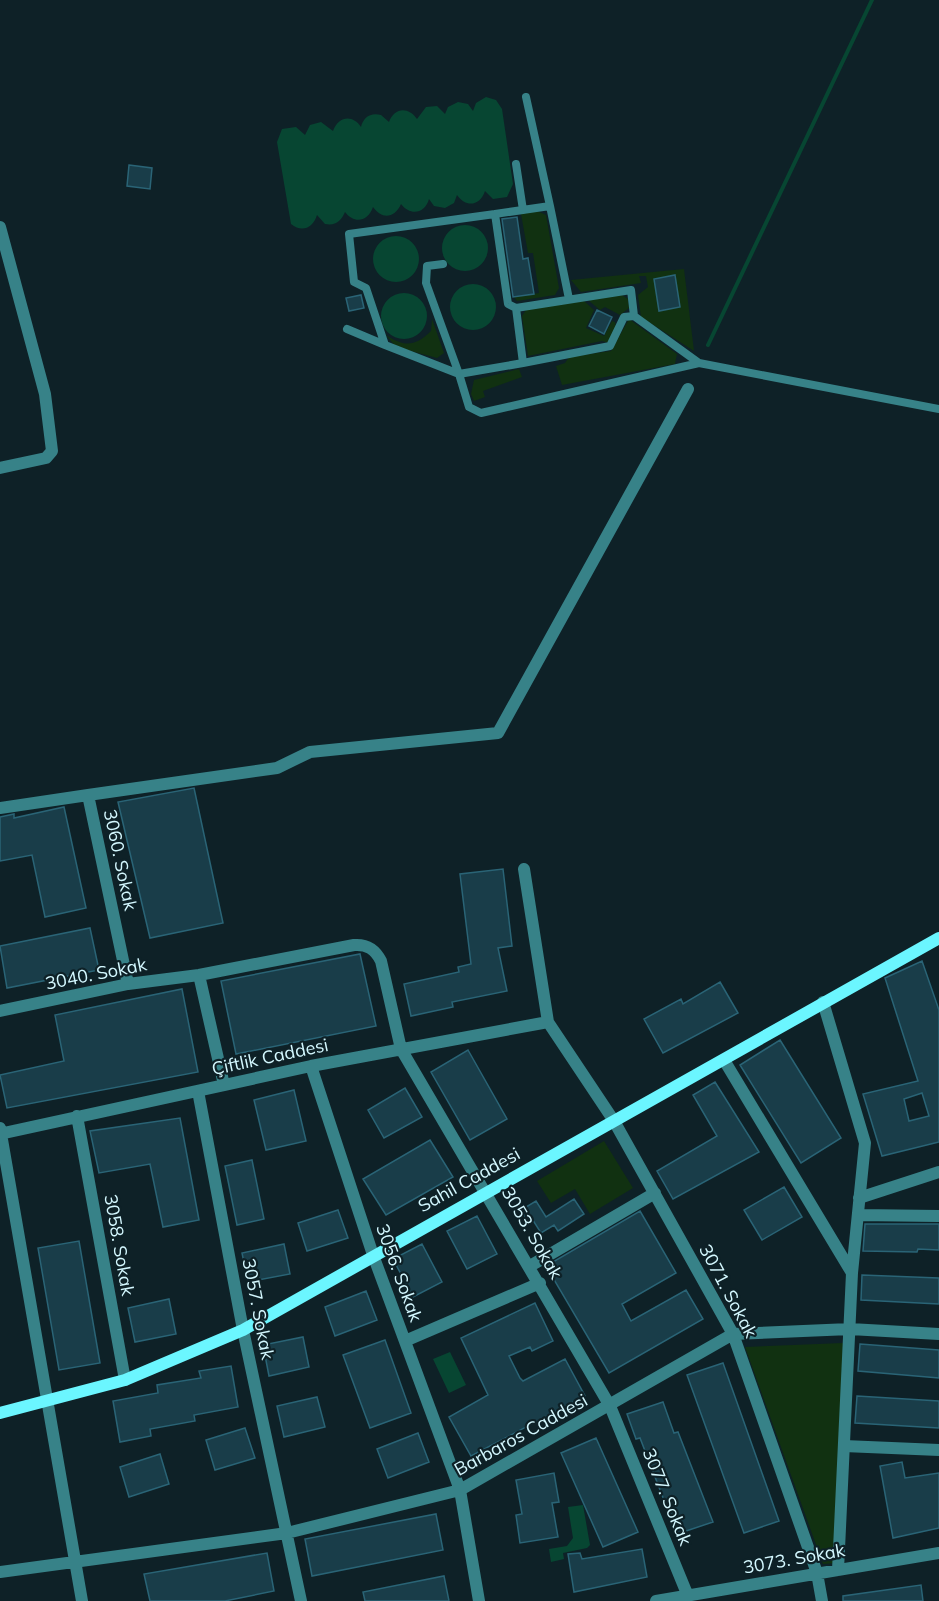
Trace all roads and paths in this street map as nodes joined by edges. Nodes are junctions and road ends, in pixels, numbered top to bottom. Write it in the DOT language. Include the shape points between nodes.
graph roads {
  1 [pos="526,97"];
  2 [pos="516,164"];
  3 [pos="550,206"];
  4 [pos="524,210"];
  5 [pos="495,214"];
  6 [pos="0,227"];
  7 [pos="443,264"];
  8 [pos="569,299"];
  9 [pos="516,308"];
  10 [pos="634,316"];
  11 [pos="348,329"];
  12 [pos="385,345"];
  13 [pos="523,363"];
  14 [pos="699,363"];
  15 [pos="459,374"];
  16 [pos="688,389"];
  17 [pos="939,409"];
  18 [pos="0,468"];
  19 [pos="88,795"];
  20 [pos="0,808"];
  21 [pos="524,869"];
  22 [pos="939,938"];
  23 [pos="199,975"];
  24 [pos="128,984"];
  25 [pos="823,1002"];
  26 [pos="0,1011"];
  27 [pos="548,1022"];
  28 [pos="401,1049"];
  29 [pos="724,1060"];
  30 [pos="311,1066"];
  31 [pos="224,1085"];
  32 [pos="198,1091"];
  33 [pos="76,1116"];
  34 [pos="614,1121"];
  35 [pos="0,1132"];
  36 [pos="939,1172"];
  37 [pos="486,1191"];
  38 [pos="655,1193"];
  39 [pos="860,1198"];
  40 [pos="858,1215"];
  41 [pos="939,1216"];
  42 [pos="373,1256"];
  43 [pos="530,1266"];
  44 [pos="852,1273"];
  45 [pos="540,1283"];
  46 [pos="850,1329"];
  47 [pos="243,1330"];
  48 [pos="733,1334"];
  49 [pos="939,1334"];
  50 [pos="405,1341"];
  51 [pos="125,1380"];
  52 [pos="49,1402"];
  53 [pos="610,1406"];
  54 [pos="0,1413"];
  55 [pos="844,1446"];
  56 [pos="939,1450"];
  57 [pos="460,1490"];
  58 [pos="287,1533"];
  59 [pos="939,1554"];
  60 [pos="76,1562"];
  61 [pos="838,1570"];
  62 [pos="0,1572"];
  63 [pos="817,1574"];
  64 [pos="689,1598"];
  65 [pos="82,1601"];
  66 [pos="301,1601"];
  67 [pos="478,1601"];
  68 [pos="656,1601"];
  69 [pos="822,1601"];
  1 -- 3 [label="lane"];
  2 -- 4 [label="lane"];
  3 -- 4 [label="lane"];
  3 -- 8 [label="lane"];
  4 -- 5 [label="lane"];
  5 -- 9 [label="lane" via="508,304"];
  5 -- 12 [label="lane" via="349,234 354,282 366,288"];
  6 -- 18 [label="street" via="45,394 52,450 46,458"];
  7 -- 15 [label="lane" via="427,266 426,283"];
  8 -- 9 [label="lane"];
  8 -- 10 [label="lane" via="630,290"];
  9 -- 13 [label="lane"];
  10 -- 13 [label="lane" via="624,317 610,346"];
  10 -- 14 [label="lane"];
  11 -- 12 [label="lane"];
  12 -- 15 [label="lane"];
  13 -- 15 [label="lane"];
  14 -- 15 [label="lane" via="481,413 469,407"];
  14 -- 17 [label="lane"];
  16 -- 19 [label="street" via="498,733 310,752 277,768"];
  19 -- 20 [label="street, 3060. Sokak"];
  19 -- 24 [label="street, 3060. Sokak"];
  21 -- 27 [label="street"];
  22 -- 25 [label="street, Sahil Caddesi"];
  23 -- 24 [label="street, 3040. Sokak"];
  23 -- 28 [label="street, 3040. Sokak" via="354,945 369,947 381,961"];
  23 -- 31 [label="street"];
  24 -- 26 [label="street, 3040. Sokak"];
  25 -- 29 [label="street, Sahil Caddesi"];
  25 -- 39 [label="street" via="865,1143"];
  27 -- 28 [label="street, Çiftlik Caddesi"];
  27 -- 34 [label="street, 3071. Sokak"];
  28 -- 30 [label="street, Çiftlik Caddesi"];
  28 -- 37 [label="street, 3053. Sokak"];
  29 -- 34 [label="street, Sahil Caddesi"];
  29 -- 44 [label="street"];
  30 -- 31 [label="street, Çiftlik Caddesi"];
  30 -- 42 [label="street, 3056. Sokak"];
  31 -- 32 [label="street, Çiftlik Caddesi"];
  32 -- 33 [label="street, Çiftlik Caddesi"];
  32 -- 47 [label="street, 3057. Sokak"];
  33 -- 35 [label="street, Çiftlik Caddesi"];
  33 -- 51 [label="street, 3058. Sokak"];
  34 -- 37 [label="street, Sahil Caddesi"];
  34 -- 38 [label="street, 3071. Sokak"];
  35 -- 52 [label="street"];
  36 -- 39 [label="street"];
  37 -- 42 [label="street, Sahil Caddesi"];
  37 -- 43 [label="street, 3053. Sokak"];
  38 -- 43 [label="street"];
  38 -- 48 [label="street, 3071. Sokak"];
  39 -- 40 [label="street"];
  40 -- 41 [label="street"];
  40 -- 44 [label="street"];
  42 -- 47 [label="street, Sahil Caddesi"];
  42 -- 50 [label="street, 3056. Sokak"];
  43 -- 45 [label="street, 3053. Sokak"];
  44 -- 46 [label="street"];
  45 -- 50 [label="street"];
  45 -- 53 [label="street, 3053. Sokak"];
  46 -- 48 [label="street, Barbaros Caddesi"];
  46 -- 49 [label="street, Barbaros Caddesi"];
  46 -- 55 [label="street"];
  47 -- 51 [label="street, Sahil Caddesi"];
  47 -- 58 [label="street, 3057. Sokak"];
  48 -- 53 [label="street, Barbaros Caddesi"];
  48 -- 63 [label="street, 3071. Sokak"];
  50 -- 57 [label="street, 3056. Sokak"];
  51 -- 52 [label="street, Sahil Caddesi"];
  52 -- 54 [label="street, Sahil Caddesi"];
  52 -- 60 [label="street"];
  53 -- 57 [label="street, Barbaros Caddesi"];
  53 -- 64 [label="street, 3077. Sokak"];
  55 -- 56 [label="street"];
  55 -- 61 [label="street"];
  57 -- 58 [label="street, Barbaros Caddesi"];
  57 -- 67 [label="street, 3056. Sokak"];
  58 -- 60 [label="street, Barbaros Caddesi"];
  58 -- 66 [label="street, 3057. Sokak"];
  59 -- 61 [label="street, 3073. Sokak"];
  60 -- 62 [label="street, Barbaros Caddesi"];
  60 -- 65 [label="street"];
  61 -- 63 [label="street, 3073. Sokak"];
  63 -- 64 [label="street, 3073. Sokak"];
  63 -- 69 [label="street, 3071. Sokak"];
  64 -- 68 [label="street, 3073. Sokak"];
}
